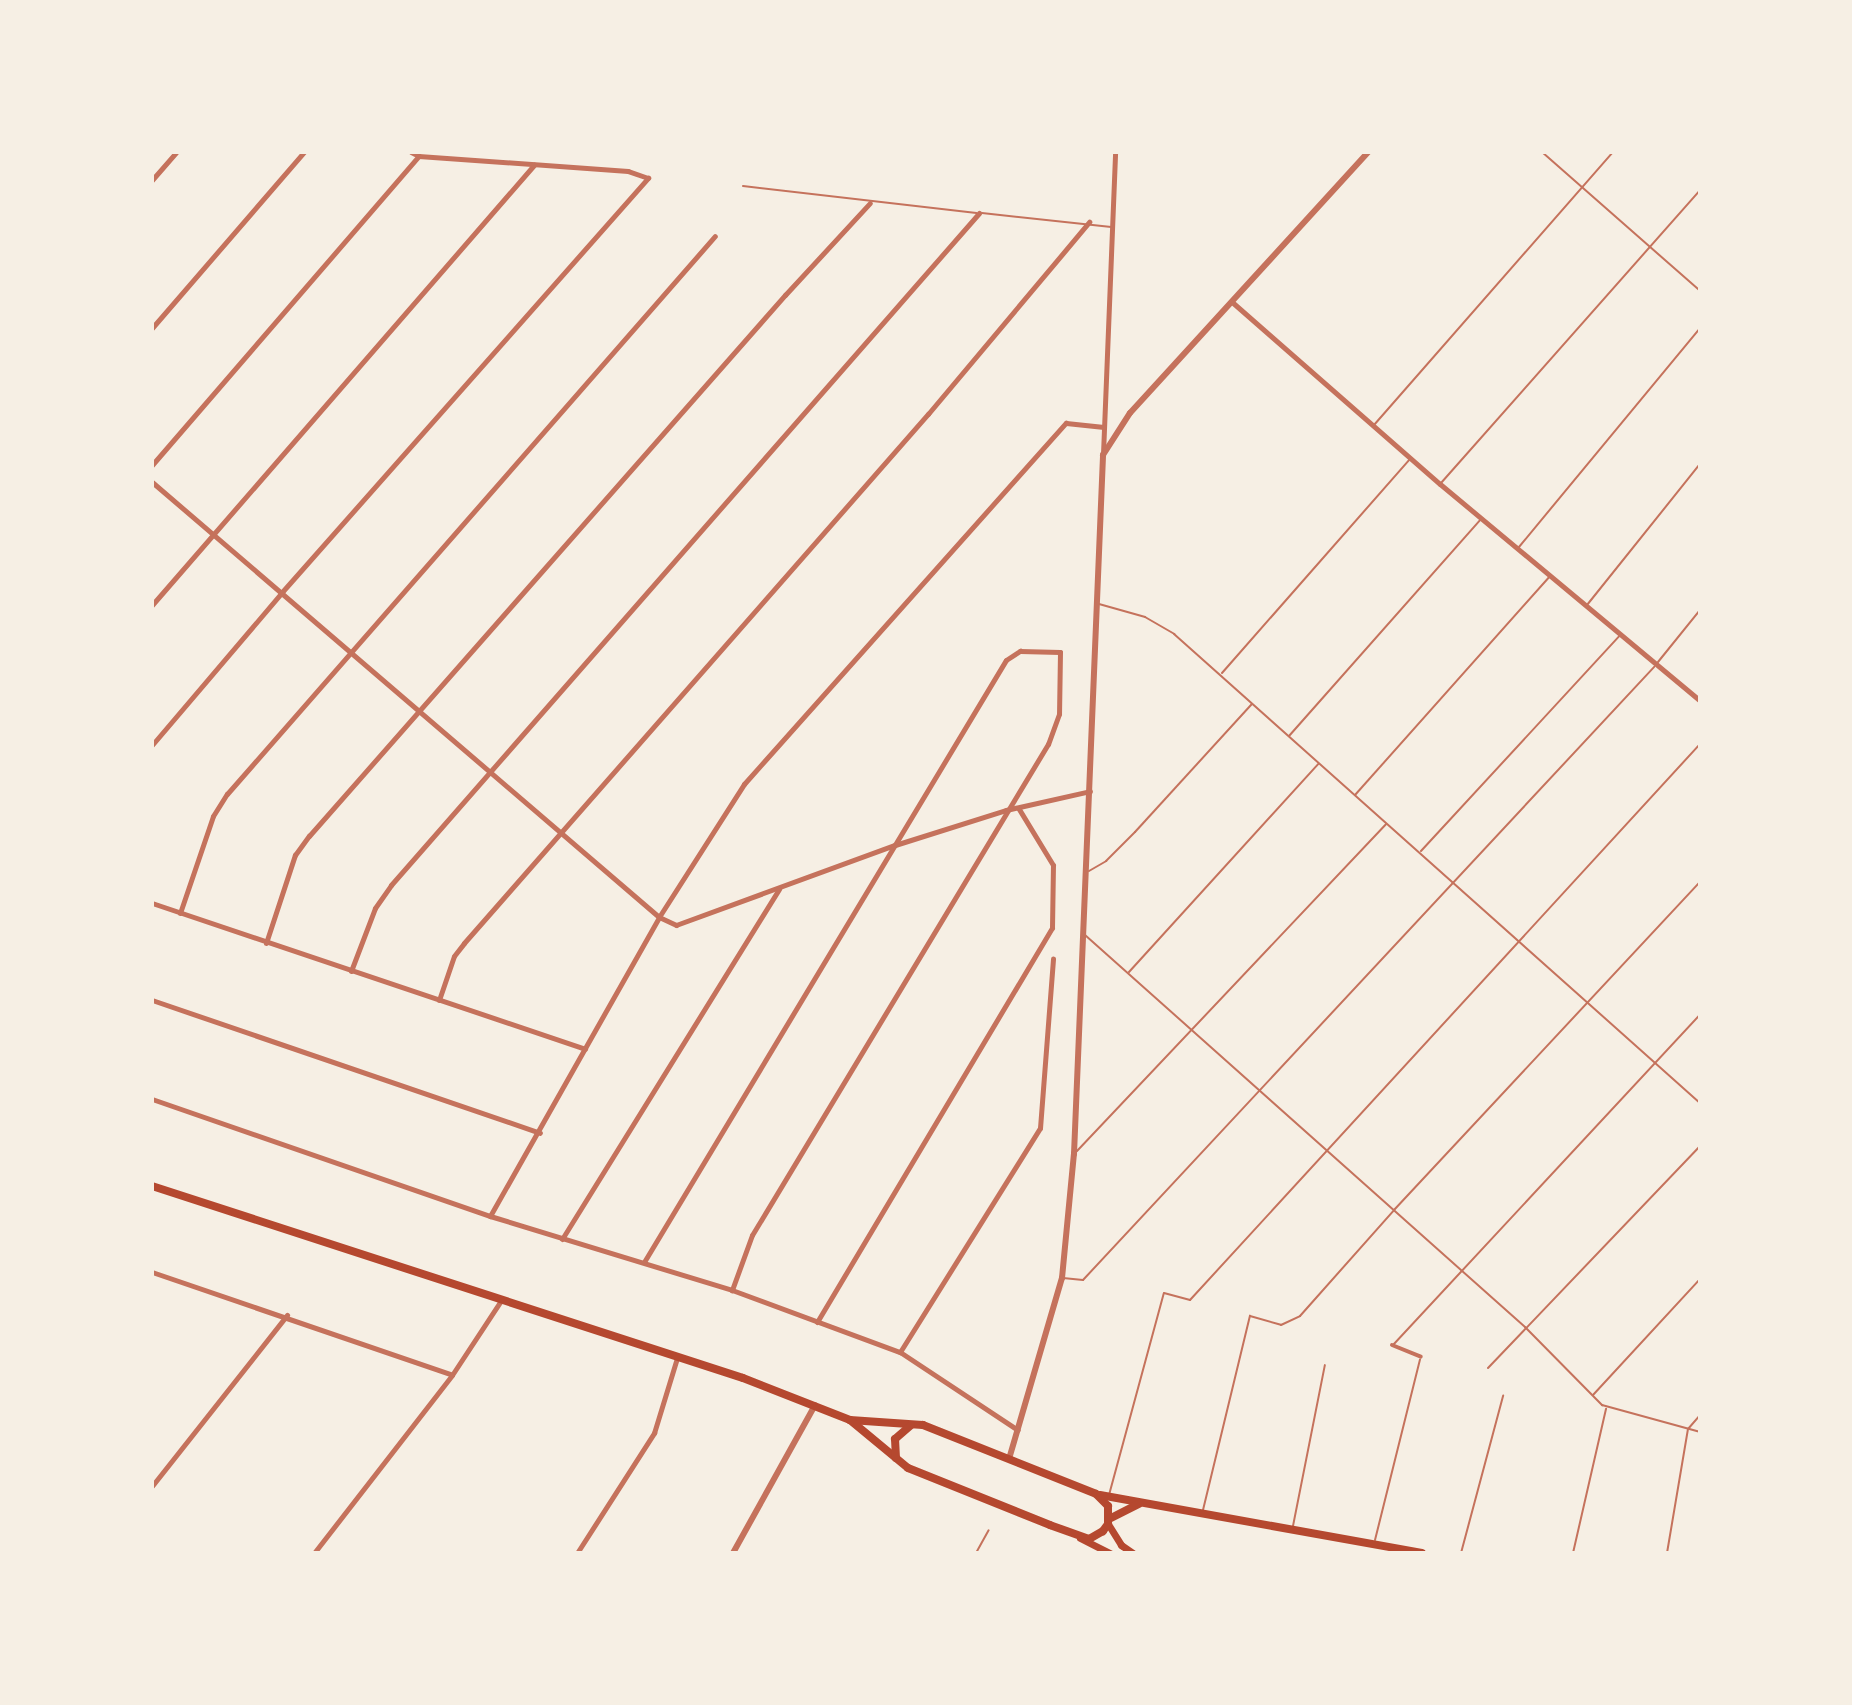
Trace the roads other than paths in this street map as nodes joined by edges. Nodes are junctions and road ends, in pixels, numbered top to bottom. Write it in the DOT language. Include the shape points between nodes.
graph roads {
  1 [pos="176,152"];
  2 [pos="304,152"];
  3 [pos="411,152"];
  4 [pos="1115,152"];
  5 [pos="1368,152"];
  6 [pos="1542,152"];
  7 [pos="1613,152"];
  8 [pos="419,156"];
  9 [pos="534,165"];
  10 [pos="152,180"];
  11 [pos="743,186"];
  12 [pos="1582,187"];
  13 [pos="1700,190"];
  14 [pos="870,203"];
  15 [pos="979,213"];
  16 [pos="1089,222"];
  17 [pos="1112,227"];
  18 [pos="715,236"];
  19 [pos="1648,249"];
  20 [pos="1700,291"];
  21 [pos="1232,302"];
  22 [pos="152,328"];
  23 [pos="1700,328"];
  24 [pos="1374,425"];
  25 [pos="1104,427"];
  26 [pos="1103,455"];
  27 [pos="1411,458"];
  28 [pos="1700,464"];
  29 [pos="152,465"];
  30 [pos="152,482"];
  31 [pos="1440,484"];
  32 [pos="1482,518"];
  33 [pos="214,534"];
  34 [pos="1518,548"];
  35 [pos="1550,575"];
  36 [pos="282,592"];
  37 [pos="1098,604"];
  38 [pos="152,605"];
  39 [pos="1586,606"];
  40 [pos="1700,610"];
  41 [pos="1621,634"];
  42 [pos="351,652"];
  43 [pos="1656,664"];
  44 [pos="1221,675"];
  45 [pos="1700,701"];
  46 [pos="1253,704"];
  47 [pos="420,711"];
  48 [pos="1289,736"];
  49 [pos="1700,744"];
  50 [pos="152,745"];
  51 [pos="1319,763"];
  52 [pos="491,772"];
  53 [pos="1090,791"];
  54 [pos="1355,795"];
  55 [pos="1019,809"];
  56 [pos="1006,810"];
  57 [pos="1387,823"];
  58 [pos="561,831"];
  59 [pos="895,845"];
  60 [pos="1419,852"];
  61 [pos="1086,873"];
  62 [pos="1453,882"];
  63 [pos="1700,882"];
  64 [pos="780,887"];
  65 [pos="152,903"];
  66 [pos="180,913"];
  67 [pos="659,917"];
  68 [pos="1084,934"];
  69 [pos="1520,942"];
  70 [pos="266,943"];
  71 [pos="1053,958"];
  72 [pos="351,971"];
  73 [pos="1128,973"];
  74 [pos="152,1000"];
  75 [pos="439,1000"];
  76 [pos="1589,1004"];
  77 [pos="1700,1015"];
  78 [pos="1194,1030"];
  79 [pos="585,1049"];
  80 [pos="1655,1063"];
  81 [pos="1261,1089"];
  82 [pos="152,1099"];
  83 [pos="1700,1103"];
  84 [pos="540,1133"];
  85 [pos="1700,1146"];
  86 [pos="1327,1150"];
  87 [pos="1074,1154"];
  88 [pos="152,1186"];
  89 [pos="1394,1210"];
  90 [pos="490,1216"];
  91 [pos="562,1239"];
  92 [pos="644,1262"];
  93 [pos="1461,1269"];
  94 [pos="152,1272"];
  95 [pos="1062,1278"];
  96 [pos="1700,1279"];
  97 [pos="732,1290"];
  98 [pos="500,1302"];
  99 [pos="287,1315"];
  100 [pos="817,1322"];
  101 [pos="1525,1327"];
  102 [pos="1392,1345"];
  103 [pos="900,1352"];
  104 [pos="1421,1357"];
  105 [pos="677,1358"];
  106 [pos="1325,1365"];
  107 [pos="1488,1368"];
  108 [pos="452,1375"];
  109 [pos="1593,1395"];
  110 [pos="1503,1396"];
  111 [pos="815,1405"];
  112 [pos="1606,1407"];
  113 [pos="1700,1415"];
  114 [pos="850,1420"];
  115 [pos="912,1424"];
  116 [pos="1688,1429"];
  117 [pos="1019,1431"];
  118 [pos="1700,1432"];
  119 [pos="896,1458"];
  120 [pos="1009,1459"];
  121 [pos="152,1486"];
  122 [pos="1096,1494"];
  123 [pos="1109,1497"];
  124 [pos="1139,1504"];
  125 [pos="1201,1515"];
  126 [pos="1109,1522"];
  127 [pos="989,1530"];
  128 [pos="1292,1531"];
  129 [pos="1079,1537"];
  130 [pos="1373,1545"];
  131 [pos="314,1553"];
  132 [pos="577,1553"];
  133 [pos="733,1553"];
  134 [pos="976,1553"];
  135 [pos="1110,1553"];
  136 [pos="1133,1553"];
  137 [pos="1422,1553"];
  138 [pos="1461,1553"];
  139 [pos="1573,1553"];
  140 [pos="1667,1553"];
  1 -- 10 [label="street"];
  2 -- 22 [label="street"];
  3 -- 8 [label="street"];
  4 -- 17 [label="street"];
  5 -- 21 [label="street"];
  6 -- 12 [label="lane"];
  7 -- 12 [label="lane"];
  8 -- 9 [label="street"];
  8 -- 29 [label="street"];
  9 -- 33 [label="street"];
  9 -- 36 [label="street" via="628,171 648,178"];
  11 -- 14 [label="lane"];
  12 -- 19 [label="lane"];
  12 -- 24 [label="lane"];
  13 -- 19 [label="lane"];
  14 -- 15 [label="lane"];
  14 -- 47 [label="street"];
  15 -- 16 [label="lane"];
  15 -- 52 [label="street"];
  16 -- 17 [label="lane"];
  16 -- 58 [label="street" via="928,414"];
  17 -- 25 [label="street"];
  18 -- 42 [label="street"];
  19 -- 20 [label="lane"];
  19 -- 31 [label="lane"];
  21 -- 24 [label="street"];
  21 -- 26 [label="street" via="1130,413"];
  23 -- 34 [label="lane"];
  24 -- 27 [label="street"];
  25 -- 26 [label="street"];
  25 -- 67 [label="street" via="1066,423 744,784"];
  26 -- 37 [label="street"];
  27 -- 31 [label="street"];
  27 -- 44 [label="lane"];
  28 -- 39 [label="lane"];
  30 -- 33 [label="street"];
  31 -- 32 [label="street"];
  32 -- 34 [label="street"];
  32 -- 48 [label="lane"];
  33 -- 36 [label="street"];
  33 -- 38 [label="street"];
  34 -- 35 [label="street"];
  35 -- 39 [label="street"];
  35 -- 54 [label="lane"];
  36 -- 42 [label="street"];
  36 -- 50 [label="street"];
  37 -- 44 [label="lane" via="1157,623"];
  37 -- 53 [label="street"];
  39 -- 41 [label="street"];
  40 -- 43 [label="lane"];
  41 -- 43 [label="street"];
  41 -- 60 [label="lane"];
  42 -- 47 [label="street"];
  42 -- 66 [label="street" via="227,794 213,816"];
  43 -- 45 [label="street"];
  43 -- 62 [label="lane"];
  44 -- 46 [label="lane"];
  46 -- 48 [label="lane"];
  46 -- 61 [label="lane" via="1135,832"];
  47 -- 52 [label="street"];
  47 -- 70 [label="street" via="295,855"];
  48 -- 51 [label="lane"];
  49 -- 69 [label="lane"];
  51 -- 54 [label="lane"];
  51 -- 73 [label="lane"];
  52 -- 58 [label="street"];
  52 -- 72 [label="street" via="391,885 375,908"];
  53 -- 55 [label="street"];
  53 -- 61 [label="street"];
  54 -- 57 [label="lane"];
  55 -- 56 [label="street"];
  55 -- 100 [label="street" via="1053,865 1052,928"];
  56 -- 59 [label="street"];
  56 -- 59 [label="street" via="1048,744 1059,714 1060,652 1011,654"];
  56 -- 97 [label="street" via="752,1235"];
  57 -- 60 [label="lane"];
  57 -- 78 [label="lane"];
  58 -- 67 [label="street"];
  58 -- 75 [label="street" via="454,956"];
  59 -- 64 [label="street"];
  59 -- 92 [label="street"];
  60 -- 62 [label="lane"];
  61 -- 68 [label="street"];
  62 -- 69 [label="lane"];
  62 -- 81 [label="lane"];
  63 -- 76 [label="lane"];
  64 -- 67 [label="street" via="690,923 676,925"];
  64 -- 91 [label="street"];
  65 -- 66 [label="street"];
  66 -- 70 [label="street"];
  67 -- 79 [label="street"];
  68 -- 73 [label="lane"];
  68 -- 87 [label="street"];
  69 -- 76 [label="lane"];
  69 -- 86 [label="lane"];
  70 -- 72 [label="street"];
  71 -- 103 [label="street" via="1040,1128"];
  72 -- 75 [label="street"];
  73 -- 78 [label="lane"];
  74 -- 84 [label="street"];
  75 -- 79 [label="street"];
  76 -- 80 [label="lane"];
  76 -- 89 [label="lane"];
  77 -- 80 [label="lane"];
  78 -- 81 [label="lane"];
  78 -- 87 [label="lane"];
  79 -- 84 [label="street"];
  80 -- 83 [label="lane"];
  80 -- 93 [label="lane"];
  81 -- 86 [label="lane"];
  81 -- 95 [label="lane" via="1083,1280"];
  82 -- 90 [label="street"];
  84 -- 90 [label="street"];
  85 -- 101 [label="lane"];
  86 -- 89 [label="lane"];
  86 -- 123 [label="lane" via="1190,1300 1164,1293"];
  87 -- 95 [label="street"];
  88 -- 98 [label="main road"];
  89 -- 93 [label="lane"];
  89 -- 125 [label="lane" via="1300,1316 1281,1325 1250,1316"];
  90 -- 91 [label="street"];
  91 -- 92 [label="street"];
  92 -- 97 [label="street"];
  93 -- 101 [label="lane"];
  93 -- 102 [label="lane"];
  94 -- 99 [label="street"];
  95 -- 117 [label="street"];
  96 -- 109 [label="lane"];
  97 -- 100 [label="street"];
  98 -- 105 [label="main road"];
  98 -- 108 [label="street"];
  99 -- 108 [label="street"];
  99 -- 121 [label="street"];
  100 -- 103 [label="street"];
  101 -- 107 [label="lane"];
  101 -- 109 [label="lane"];
  102 -- 104 [label="street"];
  103 -- 117 [label="street"];
  104 -- 130 [label="lane"];
  105 -- 111 [label="main road"];
  105 -- 132 [label="street" via="654,1433"];
  106 -- 128 [label="lane"];
  108 -- 131 [label="street"];
  109 -- 112 [label="lane"];
  110 -- 138 [label="lane"];
  111 -- 114 [label="main road"];
  111 -- 133 [label="street"];
  112 -- 116 [label="lane"];
  112 -- 139 [label="lane"];
  113 -- 116 [label="lane"];
  114 -- 115 [label="main road"];
  114 -- 119 [label="main road"];
  115 -- 119 [label="main road" via="897,1434"];
  115 -- 120 [label="main road"];
  116 -- 118 [label="lane"];
  116 -- 140 [label="lane"];
  117 -- 120 [label="street"];
  119 -- 129 [label="main road" via="908,1468"];
  120 -- 122 [label="main road"];
  122 -- 123 [label="main road"];
  122 -- 126 [label="main road" via="1108,1506"];
  123 -- 124 [label="main road"];
  124 -- 125 [label="main road"];
  124 -- 126 [label="main road"];
  125 -- 128 [label="main road"];
  126 -- 129 [label="main road" via="1096,1537"];
  126 -- 136 [label="main road" via="1121,1545"];
  127 -- 134 [label="lane"];
  128 -- 130 [label="main road"];
  129 -- 135 [label="main road"];
  130 -- 137 [label="main road"];
}
